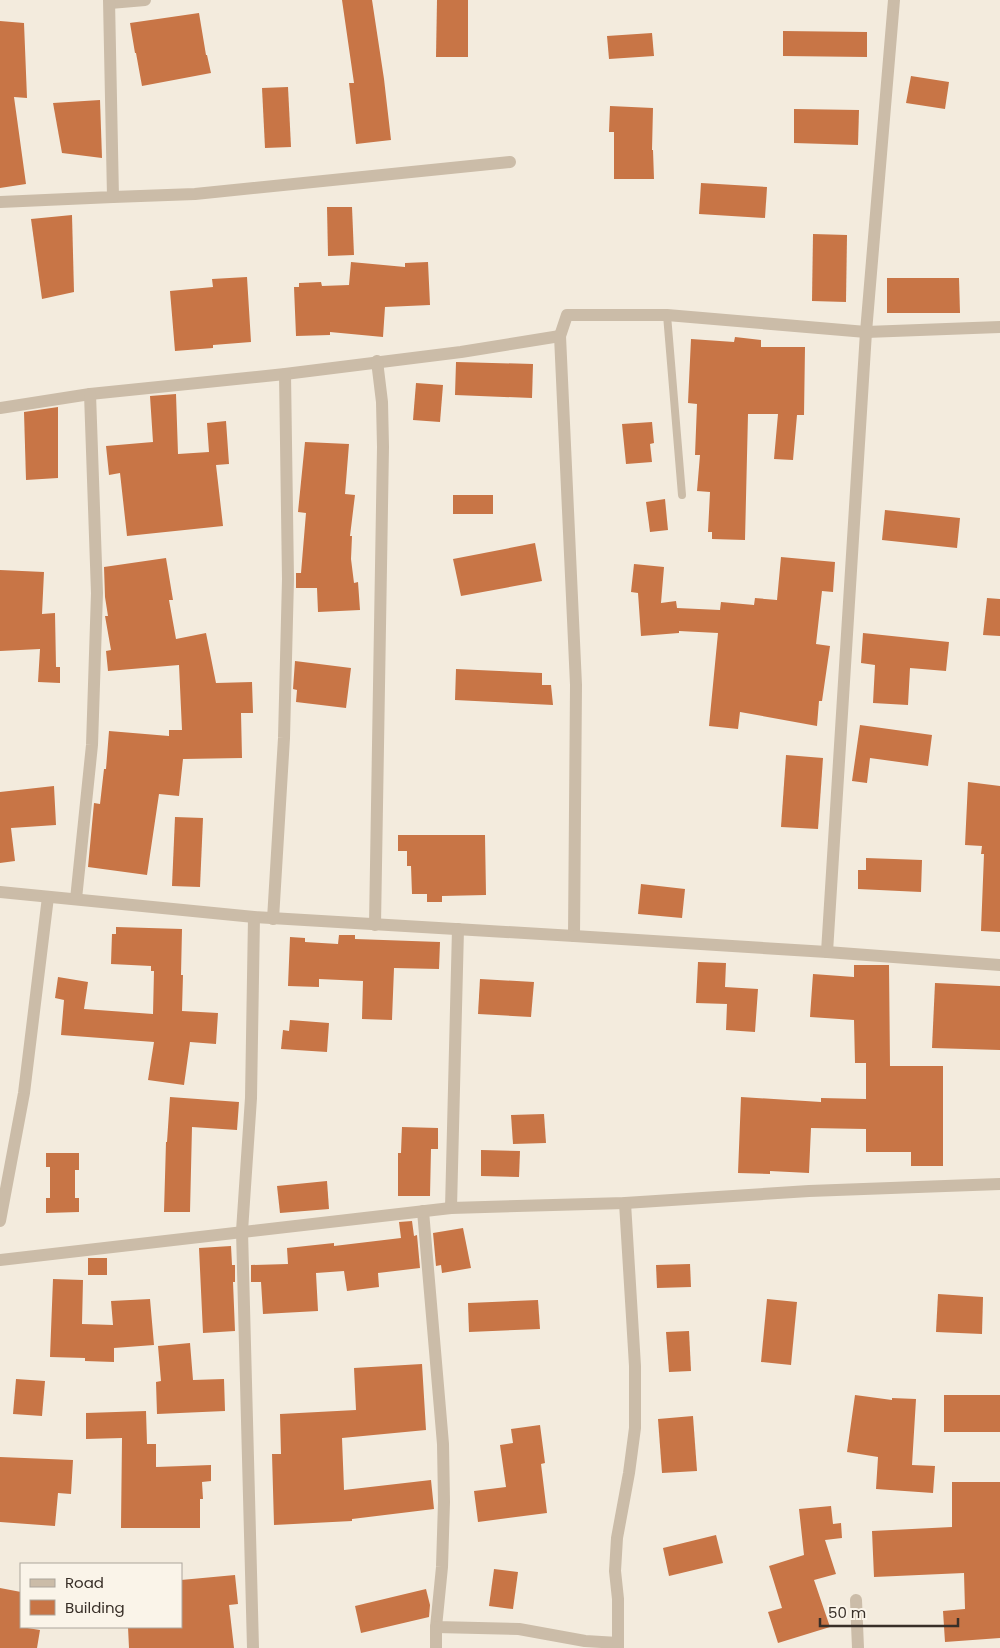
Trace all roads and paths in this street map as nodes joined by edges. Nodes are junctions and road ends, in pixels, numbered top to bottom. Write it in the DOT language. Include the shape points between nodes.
graph roads {
  1 [pos="145,0"];
  2 [pos="894,0"];
  3 [pos="109,1"];
  4 [pos="510,162"];
  5 [pos="113,197"];
  6 [pos="0,202"];
  7 [pos="667,315"];
  8 [pos="1000,327"];
  9 [pos="866,332"];
  10 [pos="560,336"];
  11 [pos="377,361"];
  12 [pos="286,374"];
  13 [pos="90,394"];
  14 [pos="0,408"];
  15 [pos="682,495"];
  16 [pos="0,892"];
  17 [pos="48,897"];
  18 [pos="76,899"];
  19 [pos="254,918"];
  20 [pos="273,919"];
  21 [pos="375,925"];
  22 [pos="458,929"];
  23 [pos="574,936"];
  24 [pos="827,952"];
  25 [pos="1000,965"];
  26 [pos="1000,1184"];
  27 [pos="624,1203"];
  28 [pos="451,1208"];
  29 [pos="423,1211"];
  30 [pos="0,1221"];
  31 [pos="242,1232"];
  32 [pos="0,1260"];
  33 [pos="856,1600"];
  34 [pos="436,1627"];
  35 [pos="618,1646"];
  36 [pos="253,1648"];
  37 [pos="436,1648"];
  38 [pos="858,1648"];
  1 -- 3 [label="street"];
  2 -- 9 [label="street"];
  3 -- 5 [label="street"];
  4 -- 5 [label="street" via="195,194"];
  5 -- 6 [label="street"];
  7 -- 9 [label="street"];
  7 -- 10 [label="street" via="567,315"];
  7 -- 15 [label="lane"];
  8 -- 9 [label="street"];
  9 -- 24 [label="street"];
  10 -- 11 [label="street"];
  10 -- 23 [label="street" via="576,684"];
  11 -- 12 [label="street"];
  11 -- 21 [label="street" via="383,447"];
  12 -- 13 [label="street"];
  12 -- 20 [label="street" via="288,579 284,738"];
  13 -- 14 [label="street"];
  13 -- 18 [label="street" via="97,593 92,745"];
  16 -- 17 [label="street"];
  17 -- 18 [label="street"];
  17 -- 30 [label="street" via="24,1093"];
  18 -- 19 [label="street"];
  19 -- 20 [label="street"];
  19 -- 31 [label="street" via="252,1098"];
  20 -- 21 [label="street"];
  21 -- 22 [label="street"];
  22 -- 23 [label="street"];
  22 -- 28 [label="street"];
  23 -- 24 [label="street"];
  24 -- 25 [label="street"];
  26 -- 27 [label="street" via="809,1191"];
  27 -- 28 [label="street"];
  27 -- 35 [label="street" via="635,1366 635,1428 617,1538"];
  28 -- 29 [label="street"];
  29 -- 31 [label="street"];
  29 -- 34 [label="street" via="443,1444 444,1502"];
  31 -- 32 [label="street"];
  31 -- 36 [label="street"];
  33 -- 38 [label="street"];
  34 -- 35 [label="street" via="519,1629"];
  34 -- 37 [label="street"];
}
